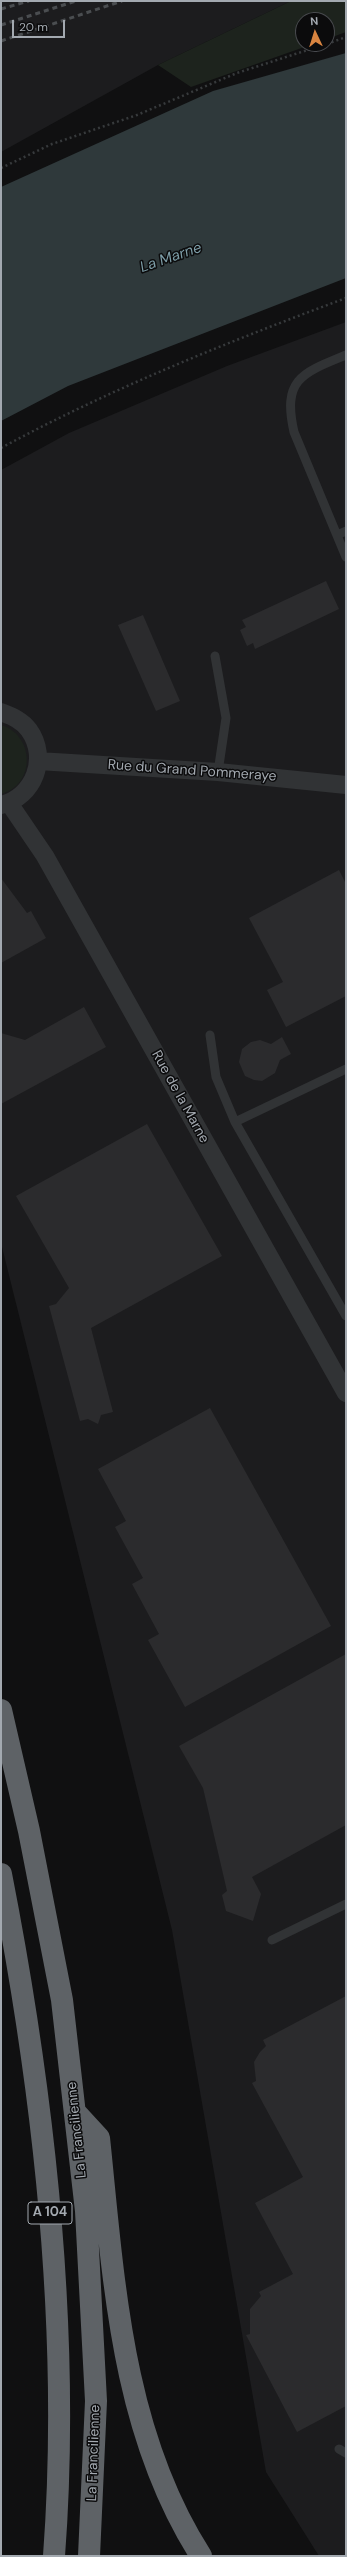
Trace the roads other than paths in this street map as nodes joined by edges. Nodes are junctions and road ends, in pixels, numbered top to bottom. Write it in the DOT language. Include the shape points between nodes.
graph roads {
  1 [pos="346,355"];
  2 [pos="346,531"];
  3 [pos="337,535"];
  4 [pos="346,557"];
  5 [pos="215,656"];
  6 [pos="1,712"];
  7 [pos="38,761"];
  8 [pos="218,772"];
  9 [pos="346,785"];
  10 [pos="5,804"];
  11 [pos="210,1034"];
  12 [pos="346,1069"];
  13 [pos="235,1122"];
  14 [pos="346,1316"];
  15 [pos="346,1393"];
  16 [pos="1,1710"];
  17 [pos="1,1874"];
  18 [pos="346,1904"];
  19 [pos="272,1940"];
  20 [pos="76,2113"];
  21 [pos="54,2556"];
  22 [pos="89,2556"];
  23 [pos="201,2556"];
  1 -- 3 [label="lane" via="314,368 299,379 291,394 289,411 294,432"];
  2 -- 3 [label="lane"];
  3 -- 4 [label="lane"];
  5 -- 8 [label="lane" via="226,718"];
  6 -- 7 [label="street" via="16,718 29,730 36,744"];
  7 -- 8 [label="street, Rue du Grand Pommeraye"];
  7 -- 10 [label="street" via="36,774 30,786 21,796"];
  8 -- 9 [label="street, Rue du Grand Pommeraye"];
  10 -- 15 [label="street, Rue de la Marne" via="45,856"];
  11 -- 13 [label="lane" via="216,1077"];
  12 -- 13 [label="lane"];
  13 -- 14 [label="lane"];
  16 -- 20 [label="highway, La Francilienne / A 104" via="29,1831 62,2000"];
  17 -- 21 [label="highway, A 104" via="39,2108 53,2244 58,2385 58,2505"];
  18 -- 19 [label="lane"];
  20 -- 22 [label="highway, La Francilienne / A 104" via="86,2211 96,2401"];
  20 -- 23 [label="highway" via="99,2138 124,2356 149,2450 186,2533"];
}
